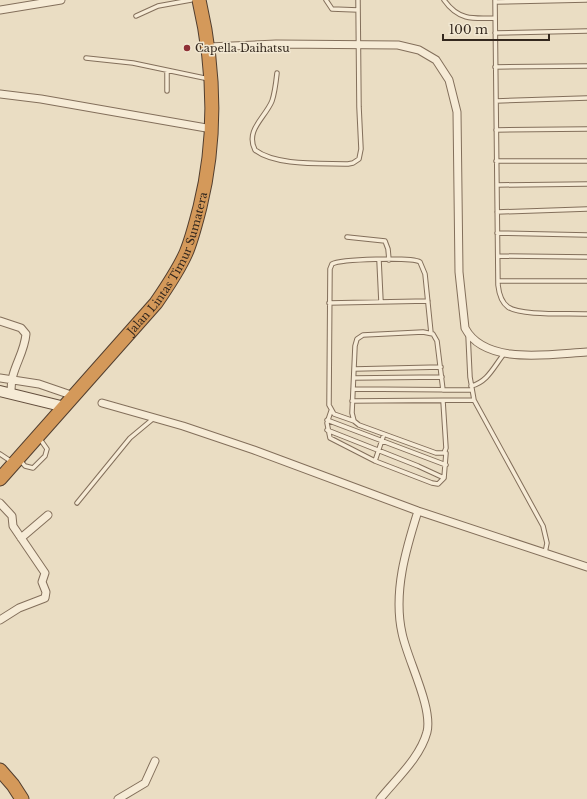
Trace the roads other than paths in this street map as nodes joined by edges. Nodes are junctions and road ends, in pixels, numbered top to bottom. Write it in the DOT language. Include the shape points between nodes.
graph roads {
  1 [pos="61,0"];
  2 [pos="191,0"];
  3 [pos="199,0"];
  4 [pos="326,0"];
  5 [pos="358,0"];
  6 [pos="444,0"];
  7 [pos="586,0"];
  8 [pos="495,1"];
  9 [pos="0,10"];
  10 [pos="358,10"];
  11 [pos="136,16"];
  12 [pos="495,18"];
  13 [pos="587,31"];
  14 [pos="495,33"];
  15 [pos="358,44"];
  16 [pos="208,47"];
  17 [pos="86,58"];
  18 [pos="587,66"];
  19 [pos="495,67"];
  20 [pos="167,71"];
  21 [pos="277,73"];
  22 [pos="212,79"];
  23 [pos="167,91"];
  24 [pos="0,94"];
  25 [pos="587,98"];
  26 [pos="496,101"];
  27 [pos="587,129"];
  28 [pos="212,130"];
  29 [pos="496,130"];
  30 [pos="496,161"];
  31 [pos="587,161"];
  32 [pos="587,184"];
  33 [pos="497,185"];
  34 [pos="587,209"];
  35 [pos="497,212"];
  36 [pos="497,233"];
  37 [pos="587,235"];
  38 [pos="347,237"];
  39 [pos="498,256"];
  40 [pos="587,257"];
  41 [pos="380,260"];
  42 [pos="389,260"];
  43 [pos="498,281"];
  44 [pos="587,281"];
  45 [pos="428,301"];
  46 [pos="381,302"];
  47 [pos="329,303"];
  48 [pos="587,314"];
  49 [pos="0,321"];
  50 [pos="431,333"];
  51 [pos="468,335"];
  52 [pos="587,352"];
  53 [pos="504,354"];
  54 [pos="441,367"];
  55 [pos="355,369"];
  56 [pos="442,377"];
  57 [pos="0,378"];
  58 [pos="354,378"];
  59 [pos="10,379"];
  60 [pos="472,388"];
  61 [pos="353,389"];
  62 [pos="443,390"];
  63 [pos="0,391"];
  64 [pos="11,393"];
  65 [pos="74,396"];
  66 [pos="474,400"];
  67 [pos="352,401"];
  68 [pos="443,401"];
  69 [pos="102,403"];
  70 [pos="65,406"];
  71 [pos="331,411"];
  72 [pos="154,418"];
  73 [pos="327,420"];
  74 [pos="354,421"];
  75 [pos="327,430"];
  76 [pos="384,434"];
  77 [pos="38,437"];
  78 [pos="381,441"];
  79 [pos="378,450"];
  80 [pos="446,453"];
  81 [pos="0,454"];
  82 [pos="16,460"];
  83 [pos="375,461"];
  84 [pos="446,465"];
  85 [pos="444,478"];
  86 [pos="0,479"];
  87 [pos="0,503"];
  88 [pos="77,504"];
  89 [pos="418,511"];
  90 [pos="48,515"];
  91 [pos="22,538"];
  92 [pos="545,555"];
  93 [pos="587,567"];
  94 [pos="0,620"];
  95 [pos="155,761"];
  96 [pos="0,770"];
  97 [pos="22,799"];
  98 [pos="118,799"];
  99 [pos="380,799"];
  1 -- 9 [label="street"];
  2 -- 11 [label="lane" via="158,6"];
  3 -- 16 [label="highway, Jalan Lintas Timur Sumatera"];
  4 -- 10 [label="lane" via="332,9"];
  5 -- 10 [label="lane"];
  6 -- 12 [label="lane" via="456,14"];
  7 -- 8 [label="lane"];
  8 -- 12 [label="lane"];
  10 -- 15 [label="lane"];
  12 -- 14 [label="lane"];
  13 -- 14 [label="lane"];
  14 -- 19 [label="lane"];
  15 -- 16 [label="street"];
  15 -- 21 [label="lane" via="361,149 359,159 353,163 286,161 270,158 255,150 252,141 253,130 272,101"];
  15 -- 51 [label="street" via="398,45 419,50 436,60 449,80 457,112 460,290 463,320"];
  16 -- 22 [label="highway, Jalan Lintas Timur Sumatera"];
  17 -- 20 [label="lane" via="133,63"];
  18 -- 19 [label="lane"];
  19 -- 26 [label="lane"];
  20 -- 22 [label="lane"];
  20 -- 23 [label="lane"];
  22 -- 28 [label="highway, Jalan Lintas Timur Sumatera"];
  24 -- 28 [label="street" via="49,100"];
  25 -- 26 [label="lane"];
  26 -- 29 [label="lane"];
  27 -- 29 [label="lane"];
  28 -- 65 [label="highway, Jalan Lintas Timur Sumatera" via="201,202 187,252 156,303"];
  29 -- 30 [label="lane"];
  30 -- 31 [label="lane"];
  30 -- 33 [label="lane"];
  32 -- 33 [label="lane"];
  33 -- 35 [label="lane"];
  34 -- 35 [label="lane"];
  35 -- 36 [label="lane"];
  36 -- 37 [label="lane"];
  36 -- 39 [label="lane"];
  38 -- 42 [label="lane" via="384,241"];
  39 -- 40 [label="lane"];
  39 -- 43 [label="lane"];
  41 -- 42 [label="lane"];
  41 -- 46 [label="lane"];
  41 -- 47 [label="lane" via="332,263"];
  42 -- 45 [label="lane" via="411,259 420,262 425,270"];
  43 -- 44 [label="lane"];
  43 -- 48 [label="lane" via="504,303 516,311"];
  45 -- 46 [label="lane"];
  45 -- 50 [label="lane"];
  46 -- 47 [label="lane"];
  47 -- 71 [label="lane" via="328,402"];
  49 -- 59 [label="street" via="20,328 26,334"];
  50 -- 54 [label="lane" via="437,341"];
  50 -- 55 [label="lane" via="361,336 356,340"];
  51 -- 53 [label="street" via="482,347"];
  51 -- 60 [label="lane"];
  52 -- 53 [label="street"];
  53 -- 60 [label="lane" via="486,379"];
  54 -- 55 [label="lane"];
  54 -- 56 [label="lane"];
  55 -- 58 [label="lane"];
  56 -- 58 [label="lane"];
  56 -- 62 [label="lane"];
  57 -- 59 [label="street"];
  58 -- 61 [label="lane"];
  59 -- 64 [label="street"];
  59 -- 65 [label="street" via="39,384"];
  60 -- 62 [label="lane"];
  60 -- 66 [label="lane"];
  61 -- 62 [label="lane"];
  61 -- 67 [label="lane"];
  63 -- 64 [label="street"];
  64 -- 70 [label="street"];
  65 -- 70 [label="highway, Jalan Lintas Timur Sumatera"];
  66 -- 68 [label="lane"];
  66 -- 92 [label="lane" via="543,526 547,543"];
  67 -- 68 [label="lane"];
  67 -- 74 [label="lane"];
  68 -- 80 [label="lane"];
  69 -- 72 [label="street"];
  70 -- 77 [label="highway, Jalan Lintas Timur Sumatera"];
  71 -- 73 [label="lane"];
  71 -- 74 [label="lane"];
  72 -- 88 [label="lane" via="130,438"];
  72 -- 89 [label="street" via="254,450"];
  73 -- 75 [label="lane"];
  73 -- 78 [label="lane"];
  74 -- 76 [label="lane"];
  75 -- 79 [label="lane"];
  75 -- 83 [label="lane" via="333,441"];
  76 -- 78 [label="lane"];
  76 -- 80 [label="lane" via="436,453"];
  77 -- 82 [label="highway, Jalan Lintas Timur Sumatera"];
  77 -- 82 [label="lane" via="47,448 45,456 31,468"];
  78 -- 79 [label="lane"];
  78 -- 84 [label="lane"];
  79 -- 83 [label="lane"];
  79 -- 85 [label="lane"];
  80 -- 84 [label="lane"];
  81 -- 82 [label="lane"];
  82 -- 86 [label="highway, Jalan Lintas Timur Sumatera"];
  83 -- 85 [label="lane" via="432,484 440,483"];
  84 -- 85 [label="lane"];
  87 -- 91 [label="street" via="12,517 14,526"];
  89 -- 92 [label="street"];
  89 -- 99 [label="street" via="403,567 399,614 402,634 418,682 428,724 427,733 410,763"];
  90 -- 91 [label="street"];
  91 -- 94 [label="street" via="44,573 42,582 46,596"];
  92 -- 93 [label="street"];
  95 -- 98 [label="street" via="145,783"];
  96 -- 97 [label="highway"];
}
